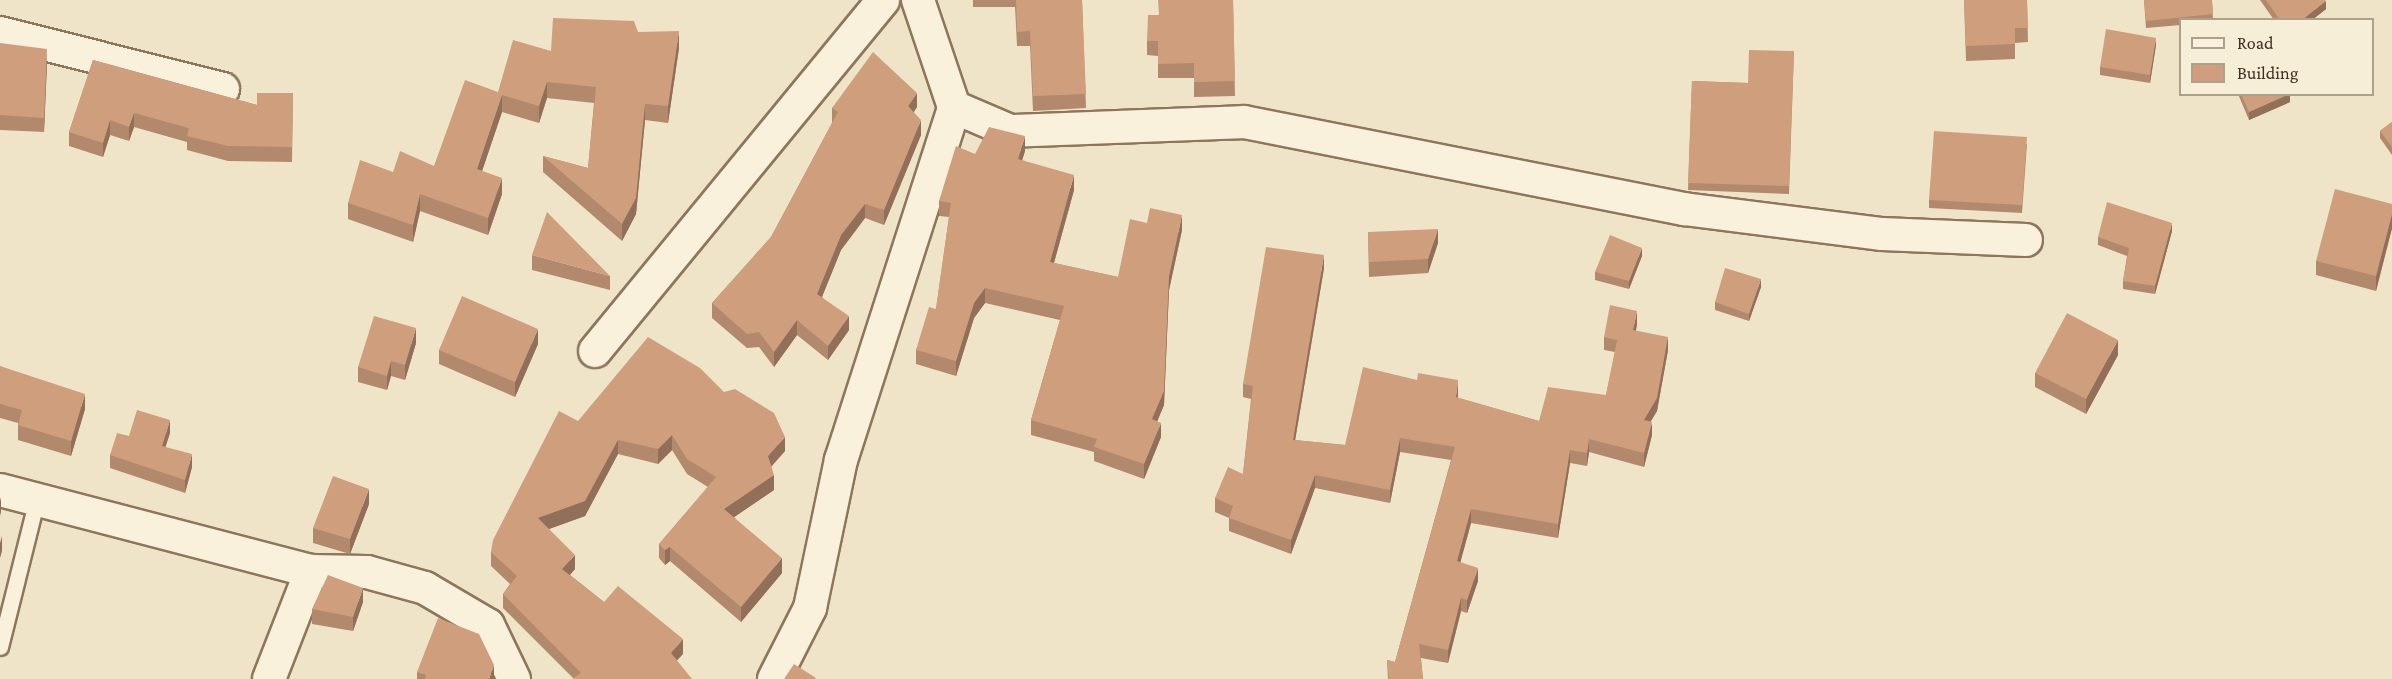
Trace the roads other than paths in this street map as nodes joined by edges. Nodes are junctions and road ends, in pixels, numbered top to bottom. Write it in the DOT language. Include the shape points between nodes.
graph roads {
  1 [pos="883,0"];
  2 [pos="918,0"];
  3 [pos="0,33"];
  4 [pos="223,89"];
  5 [pos="954,107"];
  6 [pos="2026,240"];
  7 [pos="595,351"];
  8 [pos="0,490"];
  9 [pos="37,499"];
  10 [pos="310,571"];
  11 [pos="0,647"];
  12 [pos="269,679"];
  13 [pos="514,679"];
  14 [pos="774,679"];
  1 -- 7 [label="street"];
  2 -- 5 [label="street"];
  3 -- 4 [label="street"];
  5 -- 6 [label="street" via="1010,131 1244,122 1684,209 1882,234"];
  5 -- 14 [label="street" via="841,460 810,608"];
  8 -- 9 [label="street"];
  9 -- 10 [label="street"];
  9 -- 11 [label="lane"];
  10 -- 12 [label="street"];
  10 -- 13 [label="street" via="367,572 425,588 488,625"];
}
